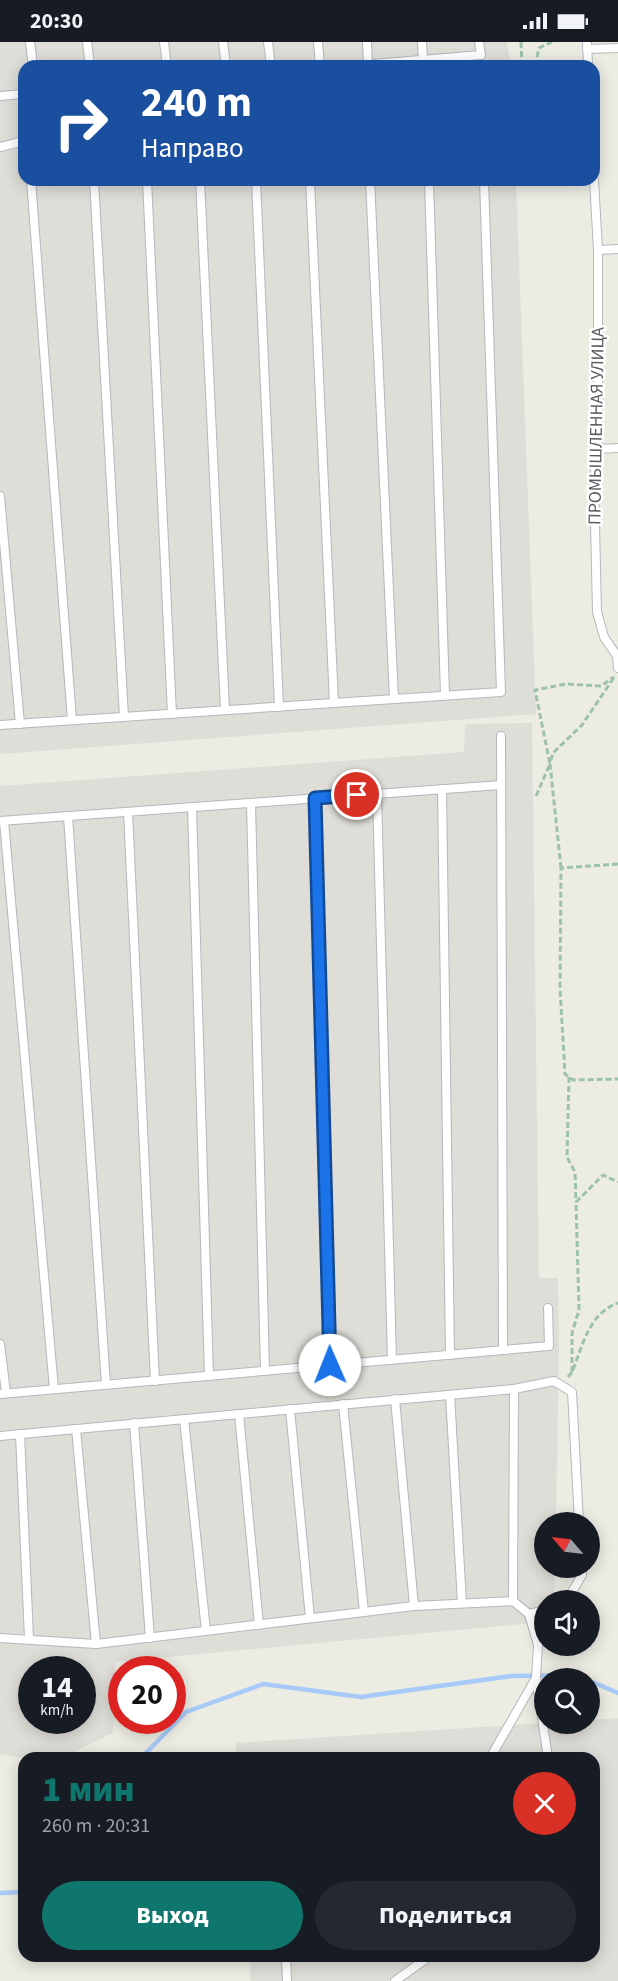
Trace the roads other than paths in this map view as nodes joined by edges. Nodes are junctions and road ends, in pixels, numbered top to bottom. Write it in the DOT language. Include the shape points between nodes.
graph roads {
  1 [pos="30,42"];
  2 [pos="87,42"];
  3 [pos="164,42"];
  4 [pos="223,42"];
  5 [pos="268,42"];
  6 [pos="318,42"];
  7 [pos="367,42"];
  8 [pos="422,42"];
  9 [pos="479,42"];
  10 [pos="587,46"];
  11 [pos="618,48"];
  12 [pos="32,60"];
  13 [pos="89,60"];
  14 [pos="166,60"];
  15 [pos="225,60"];
  16 [pos="270,60"];
  17 [pos="320,60"];
  18 [pos="368,60"];
  19 [pos="423,60"];
  20 [pos="18,94"];
  21 [pos="0,96"];
  22 [pos="18,142"];
  23 [pos="0,147"];
  24 [pos="31,186"];
  25 [pos="94,186"];
  26 [pos="147,186"];
  27 [pos="200,186"];
  28 [pos="256,186"];
  29 [pos="310,186"];
  30 [pos="370,186"];
  31 [pos="429,186"];
  32 [pos="484,186"];
  33 [pos="594,186"];
  34 [pos="618,249"];
  35 [pos="598,250"];
  36 [pos="598,448"];
  37 [pos="618,448"];
  38 [pos="0,496"];
  39 [pos="618,656"];
  40 [pos="618,668"];
  41 [pos="445,695"];
  42 [pos="394,699"];
  43 [pos="334,703"];
  44 [pos="279,706"];
  45 [pos="225,710"];
  46 [pos="172,714"];
  47 [pos="124,717"];
  48 [pos="72,720"];
  49 [pos="20,724"];
  50 [pos="0,725"];
  51 [pos="501,736"];
  52 [pos="501,785"];
  53 [pos="442,789"];
  54 [pos="377,794"];
  55 [pos="315,798"];
  56 [pos="251,803"];
  57 [pos="192,807"];
  58 [pos="128,812"];
  59 [pos="68,816"];
  60 [pos="2,821"];
  61 [pos="548,1308"];
  62 [pos="0,1344"];
  63 [pos="503,1350"];
  64 [pos="450,1355"];
  65 [pos="392,1360"];
  66 [pos="330,1365"];
  67 [pos="265,1371"];
  68 [pos="209,1376"];
  69 [pos="155,1381"];
  70 [pos="106,1385"];
  71 [pos="54,1389"];
  72 [pos="514,1389"];
  73 [pos="3,1394"];
  74 [pos="450,1395"];
  75 [pos="395,1399"];
  76 [pos="343,1404"];
  77 [pos="290,1409"];
  78 [pos="239,1414"];
  79 [pos="183,1419"];
  80 [pos="134,1424"];
  81 [pos="76,1429"];
  82 [pos="20,1434"];
  83 [pos="0,1436"];
  84 [pos="578,1512"];
  85 [pos="513,1601"];
  86 [pos="462,1603"];
  87 [pos="414,1606"];
  88 [pos="364,1612"];
  89 [pos="534,1613"];
  90 [pos="529,1614"];
  91 [pos="310,1618"];
  92 [pos="259,1624"];
  93 [pos="206,1631"];
  94 [pos="0,1638"];
  95 [pos="29,1638"];
  96 [pos="150,1638"];
  97 [pos="96,1644"];
  98 [pos="537,1668"];
  99 [pos="534,1683"];
  100 [pos="545,1734"];
  101 [pos="494,1752"];
  102 [pos="547,1752"];
  103 [pos="286,1962"];
  104 [pos="422,1962"];
  105 [pos="288,1981"];
  106 [pos="395,1981"];
  1 -- 12 [label="lane"];
  2 -- 13 [label="lane"];
  3 -- 14 [label="lane"];
  4 -- 15 [label="lane"];
  5 -- 16 [label="lane"];
  6 -- 17 [label="lane"];
  7 -- 18 [label="lane"];
  8 -- 19 [label="lane"];
  9 -- 19 [label="lane" via="481,55"];
  10 -- 11 [label="lane"];
  20 -- 21 [label="lane"];
  22 -- 23 [label="lane"];
  24 -- 48 [label="lane"];
  25 -- 47 [label="lane"];
  26 -- 46 [label="lane"];
  27 -- 45 [label="lane"];
  28 -- 44 [label="lane"];
  29 -- 43 [label="lane"];
  30 -- 42 [label="lane"];
  31 -- 41 [label="lane"];
  32 -- 41 [label="lane" via="501,692"];
  33 -- 35 [label="lane, ПРОМЫШЛЕННАЯ УЛИЦА"];
  34 -- 35 [label="lane"];
  35 -- 36 [label="lane, ПРОМЫШЛЕННАЯ УЛИЦА"];
  36 -- 37 [label="lane"];
  36 -- 39 [label="lane, ПРОМЫШЛЕННАЯ УЛИЦА" via="594,480 597,612 604,637"];
  38 -- 49 [label="lane"];
  39 -- 40 [label="lane, ПРОМЫШЛЕННАЯ УЛИЦА"];
  41 -- 42 [label="lane"];
  42 -- 43 [label="lane"];
  43 -- 44 [label="lane"];
  44 -- 45 [label="lane"];
  45 -- 46 [label="lane"];
  46 -- 47 [label="lane"];
  47 -- 48 [label="lane"];
  48 -- 49 [label="lane"];
  49 -- 50 [label="lane"];
  51 -- 52 [label="lane"];
  52 -- 53 [label="lane"];
  52 -- 63 [label="lane"];
  53 -- 54 [label="lane"];
  53 -- 64 [label="lane"];
  54 -- 55 [label="lane"];
  54 -- 65 [label="lane"];
  55 -- 56 [label="lane"];
  55 -- 66 [label="lane"];
  56 -- 57 [label="lane"];
  56 -- 67 [label="lane"];
  57 -- 58 [label="lane"];
  57 -- 68 [label="lane"];
  58 -- 59 [label="lane"];
  58 -- 69 [label="lane"];
  59 -- 60 [label="lane"];
  59 -- 70 [label="lane"];
  60 -- 71 [label="lane"];
  61 -- 63 [label="lane" via="549,1346"];
  62 -- 73 [label="lane"];
  63 -- 64 [label="lane"];
  64 -- 65 [label="lane"];
  65 -- 66 [label="lane"];
  66 -- 67 [label="lane"];
  67 -- 68 [label="lane"];
  68 -- 69 [label="lane"];
  69 -- 70 [label="lane"];
  70 -- 71 [label="lane"];
  71 -- 73 [label="lane"];
  72 -- 74 [label="lane"];
  72 -- 84 [label="lane" via="554,1381 572,1392"];
  72 -- 85 [label="lane"];
  74 -- 75 [label="lane"];
  74 -- 86 [label="lane"];
  75 -- 76 [label="lane"];
  75 -- 87 [label="lane"];
  76 -- 77 [label="lane"];
  76 -- 88 [label="lane"];
  77 -- 78 [label="lane"];
  77 -- 91 [label="lane"];
  78 -- 79 [label="lane"];
  78 -- 92 [label="lane"];
  79 -- 80 [label="lane"];
  79 -- 93 [label="lane"];
  80 -- 81 [label="lane"];
  80 -- 96 [label="lane"];
  81 -- 82 [label="lane"];
  81 -- 97 [label="lane"];
  82 -- 83 [label="lane"];
  82 -- 95 [label="lane"];
  85 -- 86 [label="lane"];
  85 -- 90 [label="lane"];
  86 -- 87 [label="lane"];
  87 -- 88 [label="lane"];
  88 -- 91 [label="lane"];
  89 -- 90 [label="lane"];
  90 -- 98 [label="lane" via="538,1645"];
  91 -- 92 [label="lane"];
  92 -- 93 [label="lane"];
  93 -- 96 [label="lane"];
  94 -- 95 [label="lane"];
  95 -- 97 [label="lane"];
  96 -- 97 [label="lane"];
  99 -- 101 [label="lane"];
  100 -- 102 [label="lane"];
  103 -- 105 [label="lane"];
  104 -- 106 [label="lane"];
}
